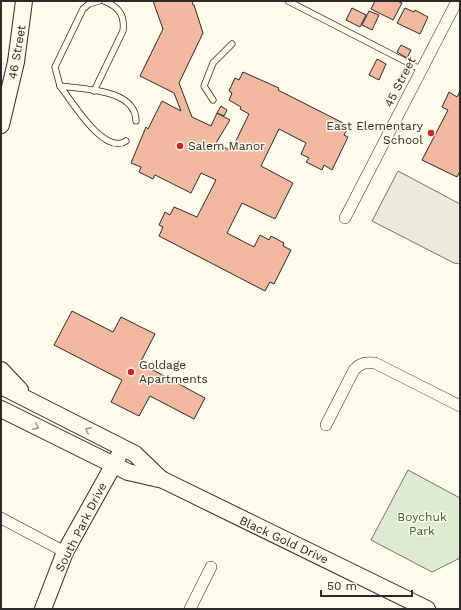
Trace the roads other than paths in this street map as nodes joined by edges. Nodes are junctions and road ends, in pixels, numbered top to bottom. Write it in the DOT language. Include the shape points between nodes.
graph roads {
  1 [pos="24,1"];
  2 [pos="99,1"];
  3 [pos="104,1"];
  4 [pos="288,1"];
  5 [pos="457,1"];
  6 [pos="232,44"];
  7 [pos="422,70"];
  8 [pos="60,86"];
  9 [pos="94,91"];
  10 [pos="213,100"];
  11 [pos="136,121"];
  12 [pos="1,125"];
  13 [pos="126,141"];
  14 [pos="345,218"];
  15 [pos="1,370"];
  16 [pos="1,386"];
  17 [pos="37,404"];
  18 [pos="460,406"];
  19 [pos="1,409"];
  20 [pos="326,425"];
  21 [pos="123,448"];
  22 [pos="114,465"];
  23 [pos="163,480"];
  24 [pos="1,518"];
  25 [pos="65,552"];
  26 [pos="211,567"];
  27 [pos="43,609"];
  28 [pos="190,609"];
  29 [pos="427,609"];
  1 -- 12 [label="main road, 46 Street" via="16,62"];
  2 -- 8 [label="lane" via="88,4 83,9 55,67"];
  3 -- 9 [label="lane" via="119,9 124,23 123,31"];
  4 -- 7 [label="lane"];
  5 -- 7 [label="street, 45 Street"];
  6 -- 10 [label="lane" via="213,63 204,86"];
  7 -- 14 [label="street, 45 Street"];
  8 -- 9 [label="lane"];
  8 -- 13 [label="lane" via="95,132 115,143"];
  9 -- 11 [label="lane" via="123,98 134,111"];
  15 -- 17 [label="main road"];
  16 -- 17 [label="main road, Black Gold Drive"];
  21 -- 17 [label="main road, Black Gold Drive, one-way"];
  18 -- 20 [label="street" via="375,363 362,364 354,370"];
  19 -- 22 [label="main road, Black Gold Drive, one-way"];
  21 -- 22 [label="main road, South Park Drive"];
  21 -- 23 [label="main road, Black Gold Drive" via="135,454"];
  22 -- 23 [label="main road, Black Gold Drive" via="128,472"];
  22 -- 25 [label="main road, South Park Drive"];
  23 -- 29 [label="main road, Black Gold Drive"];
  24 -- 25 [label="street"];
  25 -- 27 [label="main road, South Park Drive"];
  26 -- 28 [label="street"];
}
